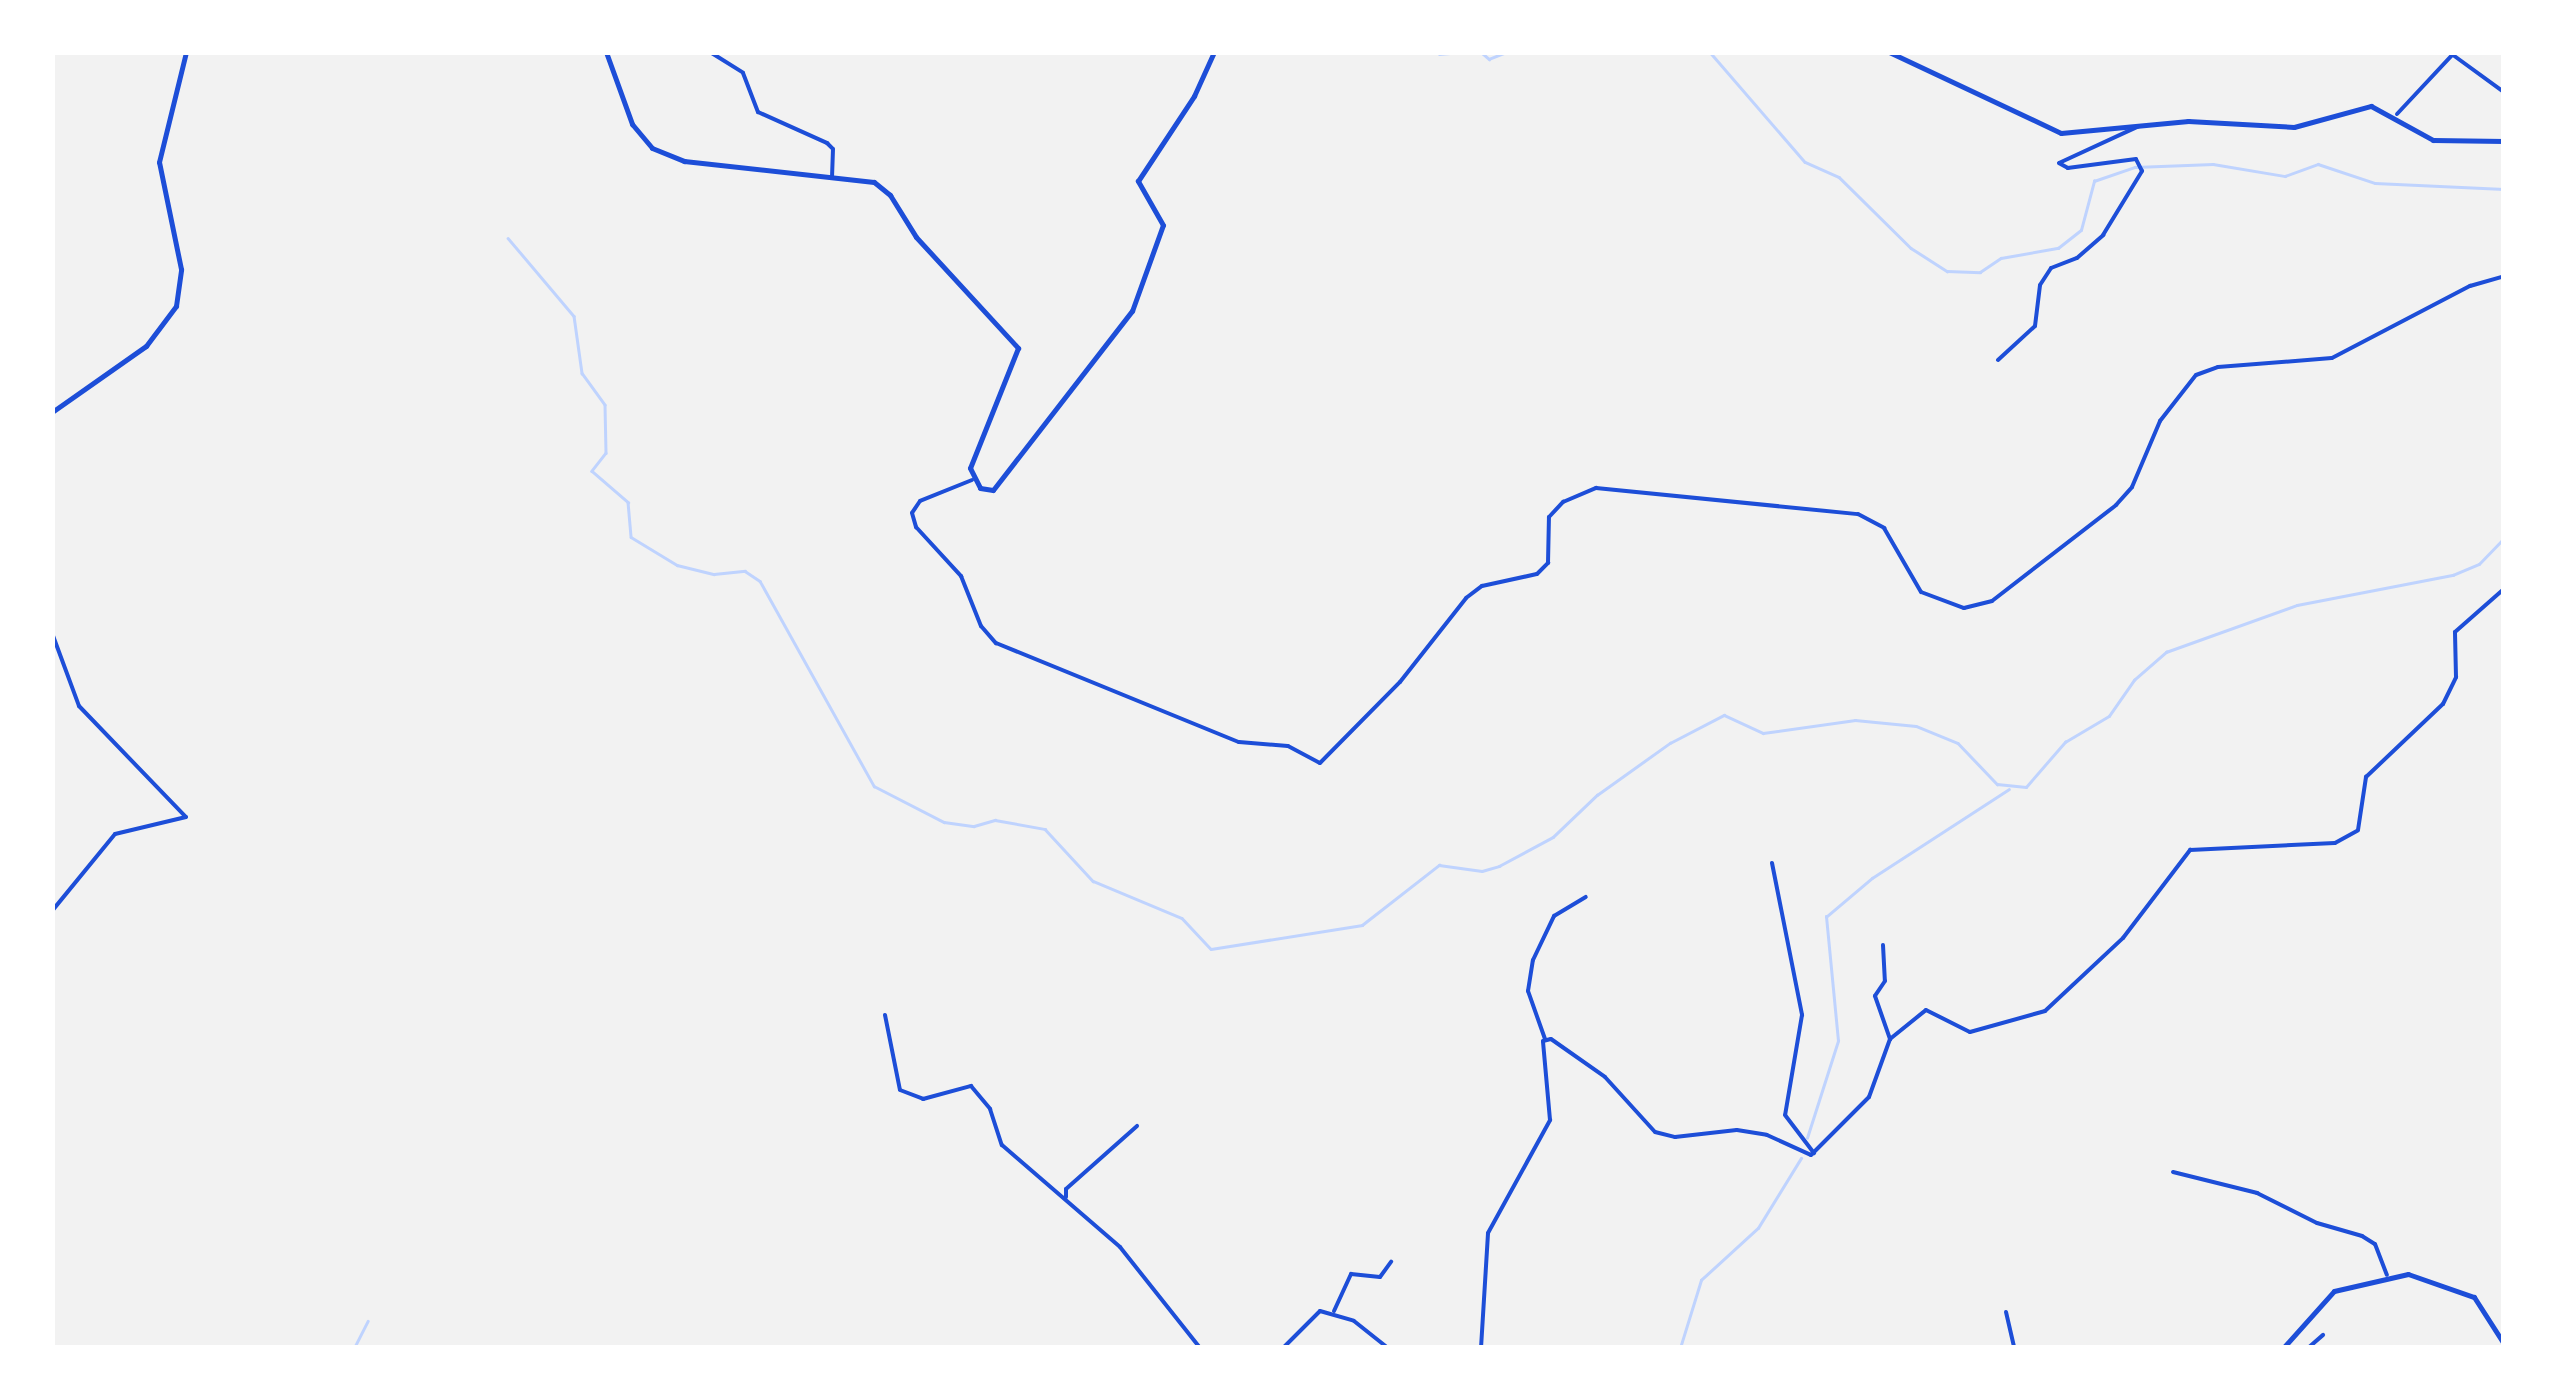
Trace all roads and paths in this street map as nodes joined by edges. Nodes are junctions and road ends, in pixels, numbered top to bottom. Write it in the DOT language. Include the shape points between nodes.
graph roads {
  1 [pos="186,52"];
  2 [pos="606,52"];
  3 [pos="710,52"];
  4 [pos="1214,52"];
  5 [pos="1889,52"];
  6 [pos="2454,54"];
  7 [pos="2504,92"];
  8 [pos="2397,114"];
  9 [pos="2143,123"];
  10 [pos="2504,142"];
  11 [pos="832,177"];
  12 [pos="2504,276"];
  13 [pos="1998,360"];
  14 [pos="52,412"];
  15 [pos="972,480"];
  16 [pos="2504,589"];
  17 [pos="52,633"];
  18 [pos="1772,863"];
  19 [pos="1586,896"];
  20 [pos="52,911"];
  21 [pos="1883,945"];
  22 [pos="885,1015"];
  23 [pos="1546,1039"];
  24 [pos="1890,1039"];
  25 [pos="1136,1126"];
  26 [pos="1814,1153"];
  27 [pos="2174,1172"];
  28 [pos="1066,1197"];
  29 [pos="1391,1262"];
  30 [pos="2387,1275"];
  31 [pos="1334,1312"];
  32 [pos="2006,1312"];
  33 [pos="2323,1335"];
  34 [pos="2504,1344"];
  35 [pos="1200,1348"];
  36 [pos="1283,1348"];
  37 [pos="1388,1348"];
  38 [pos="1480,1348"];
  39 [pos="2014,1348"];
  40 [pos="2283,1348"];
  41 [pos="2308,1348"];
  1 -- 14 [label="street" via="159,162 180,269 176,306 146,346"];
  2 -- 11 [label="street" via="632,124 652,148 684,161"];
  3 -- 11 [label="street" via="744,74 758,112 833,149"];
  4 -- 15 [label="street" via="1194,96 1138,181 1163,224 1117,338 1002,482 993,490"];
  5 -- 9 [label="street" via="2061,133"];
  6 -- 7 [label="street"];
  6 -- 8 [label="street"];
  8 -- 9 [label="street" via="2362,106 2303,126 2267,129"];
  8 -- 10 [label="street" via="2433,140"];
  9 -- 13 [label="street" via="2059,163 2142,163 2142,171 2103,235 2077,258 2051,268 2040,285 2034,326"];
  11 -- 15 [label="street" via="874,182 890,196 916,237 1018,348 970,468"];
  12 -- 15 [label="street" via="2470,286 2332,358 2218,367 2196,375 2160,420 2132,487 2116,505 1992,601 1964,608 1920,592 1884,528 1858,514 1596,488 1563,502 1548,517 1548,562 1537,574 1482,586 1466,598 1400,682 1320,763 1288,746 1239,742 996,643 961,576 916,527 912,513 920,501"];
  16 -- 24 [label="street" via="2455,632 2456,677 2443,704 2366,776 2358,830 2335,843 2190,850 2123,938 2045,1012 1970,1032 1926,1010"];
  17 -- 20 [label="street" via="80,706 186,817 115,834"];
  18 -- 26 [label="street" via="1802,1015 1784,1115"];
  19 -- 23 [label="street" via="1554,916 1533,960 1528,991"];
  21 -- 24 [label="street" via="1885,981 1875,996"];
  22 -- 28 [label="street" via="900,1090 923,1099 971,1086 990,1108 1002,1145"];
  23 -- 26 [label="street" via="1606,1077 1655,1132 1675,1137 1736,1130"];
  23 -- 38 [label="street" via="1541,1045 1550,1120 1488,1233"];
  24 -- 26 [label="street" via="1869,1097"];
  25 -- 28 [label="street"];
  27 -- 30 [label="street" via="2258,1192 2317,1223 2362,1236 2375,1244"];
  28 -- 35 [label="street" via="1150,1278"];
  29 -- 31 [label="street" via="1380,1277 1351,1274"];
  30 -- 34 [label="street" via="2454,1284 2474,1297"];
  30 -- 40 [label="street" via="2334,1291"];
  31 -- 36 [label="street" via="1320,1311"];
  31 -- 37 [label="street"];
  32 -- 39 [label="street"];
  33 -- 41 [label="street"];
}
